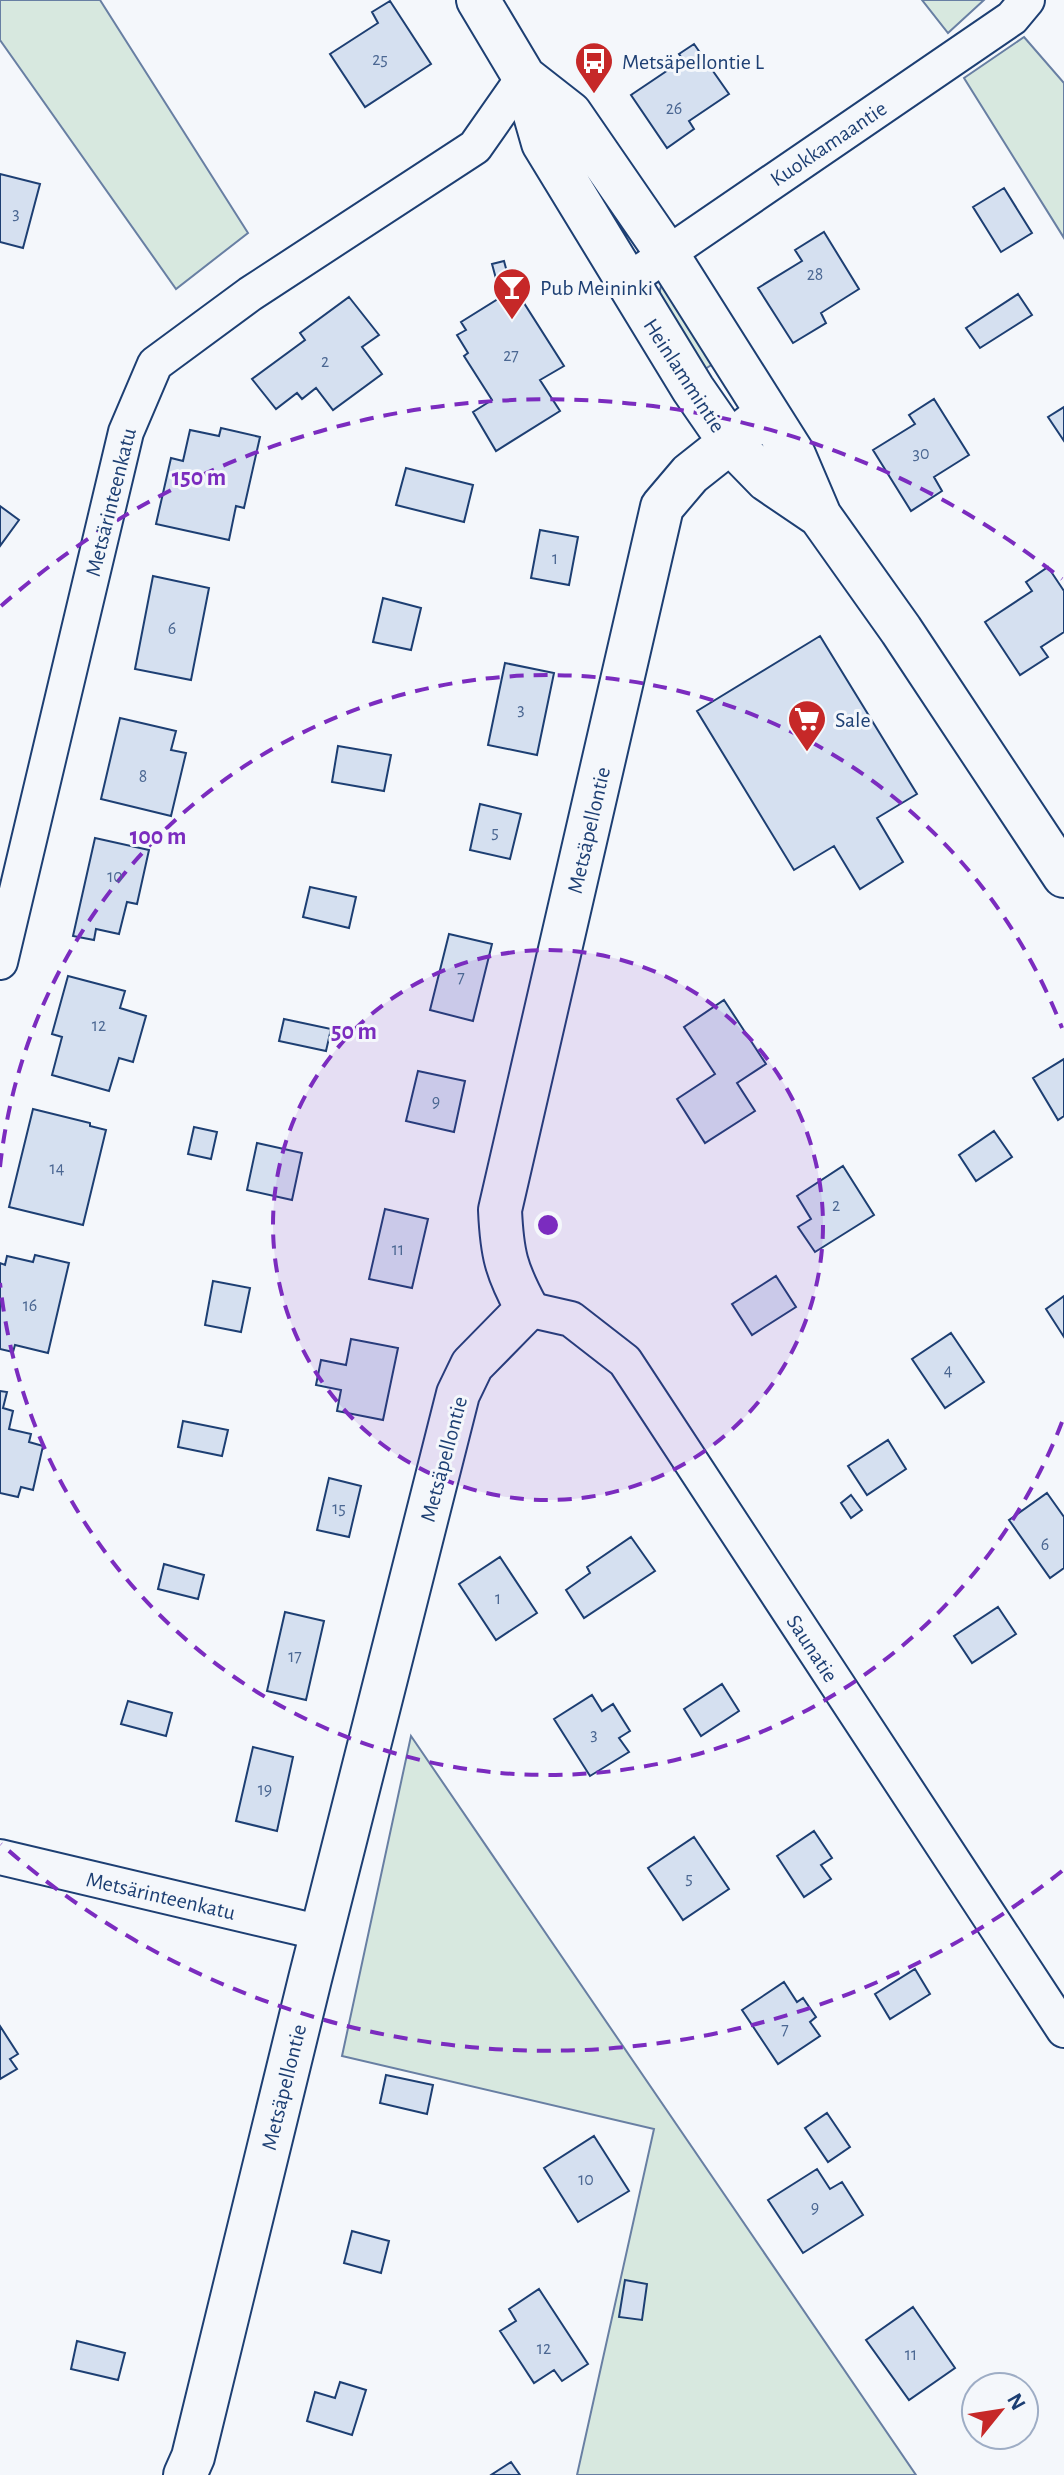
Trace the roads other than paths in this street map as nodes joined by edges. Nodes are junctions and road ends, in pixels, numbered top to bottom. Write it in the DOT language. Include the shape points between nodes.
graph roads {
  1 [pos="478,0"];
  2 [pos="1027,0"];
  3 [pos="524,77"];
  4 [pos="667,254"];
  5 [pos="626,282"];
  6 [pos="767,413"];
  7 [pos="729,441"];
  8 [pos="820,516"];
  9 [pos="1064,876"];
  10 [pos="0,962"];
  11 [pos="527,1309"];
  12 [pos="0,1857"];
  13 [pos="322,1933"];
  14 [pos="1064,2030"];
  15 [pos="185,2475"];
  1 -- 3 [label="street, Heinlammintie"];
  2 -- 4 [label="street, Kuokkamaantie" via="1012,18"];
  3 -- 4 [label="street, Heinlammintie" via="570,113"];
  3 -- 5 [label="street, Heinlammintie" via="543,143"];
  3 -- 10 [label="street, Metsärinteenkatu" via="475,147 250,294 155,364 126,432"];
  4 -- 5 [label="street, Kuokkamaantie"];
  4 -- 6 [label="street, Heinlammintie"];
  5 -- 7 [label="street, Heinlammintie"];
  6 -- 7 [label="street, Metsäpellontie"];
  6 -- 8 [label="street, Heinlammintie" via="794,455"];
  7 -- 8 [label="street, Heinlammintie" via="767,480"];
  7 -- 11 [label="street, Metsäpellontie" via="662,507 500,1210 502,1253"];
  8 -- 9 [label="street, Heinlammintie"];
  11 -- 13 [label="street, Metsäpellontie" via="472,1365 458,1394"];
  11 -- 14 [label="street, Saunatie" via="571,1319 625,1361"];
  12 -- 13 [label="street, Metsärinteenkatu"];
  13 -- 15 [label="street, Metsäpellontie"];
}
